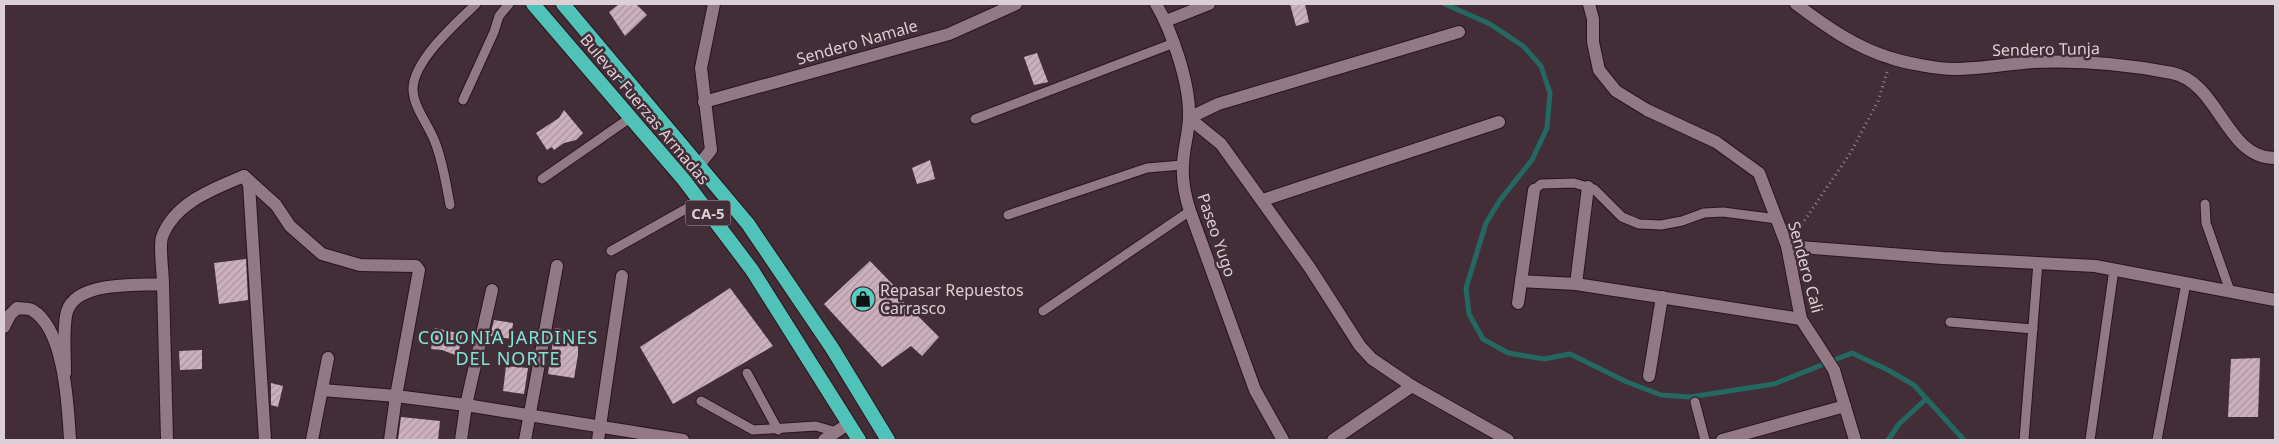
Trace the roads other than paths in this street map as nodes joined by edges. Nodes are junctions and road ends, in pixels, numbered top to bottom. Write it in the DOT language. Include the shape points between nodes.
graph roads {
  1 [pos="476,4"];
  2 [pos="509,4"];
  3 [pos="532,4"];
  4 [pos="714,4"];
  5 [pos="1016,4"];
  6 [pos="1156,4"];
  7 [pos="1209,4"];
  8 [pos="1590,4"];
  9 [pos="1796,4"];
  10 [pos="568,6"];
  11 [pos="1166,22"];
  12 [pos="1459,32"];
  13 [pos="1174,43"];
  14 [pos="463,100"];
  15 [pos="704,102"];
  16 [pos="630,118"];
  17 [pos="1189,118"];
  18 [pos="975,120"];
  19 [pos="1499,122"];
  20 [pos="2275,158"];
  21 [pos="699,165"];
  22 [pos="1182,165"];
  23 [pos="244,176"];
  24 [pos="542,179"];
  25 [pos="1588,187"];
  26 [pos="1534,190"];
  27 [pos="1263,200"];
  28 [pos="700,201"];
  29 [pos="2205,204"];
  30 [pos="450,205"];
  31 [pos="1190,211"];
  32 [pos="1008,215"];
  33 [pos="1776,219"];
  34 [pos="1787,246"];
  35 [pos="611,251"];
  36 [pos="2038,262"];
  37 [pos="557,266"];
  38 [pos="2114,269"];
  39 [pos="622,276"];
  40 [pos="1521,281"];
  41 [pos="2186,283"];
  42 [pos="163,284"];
  43 [pos="1576,284"];
  44 [pos="492,290"];
  45 [pos="2230,291"];
  46 [pos="1662,297"];
  47 [pos="2275,300"];
  48 [pos="1518,304"];
  49 [pos="1043,311"];
  50 [pos="1801,319"];
  51 [pos="1950,322"];
  52 [pos="4,327"];
  53 [pos="2032,329"];
  54 [pos="328,358"];
  55 [pos="65,373"];
  56 [pos="747,373"];
  57 [pos="1649,376"];
  58 [pos="1412,386"];
  59 [pos="322,390"];
  60 [pos="396,396"];
  61 [pos="701,401"];
  62 [pos="1695,402"];
  63 [pos="466,405"];
  64 [pos="1845,406"];
  65 [pos="530,414"];
  66 [pos="848,424"];
  67 [pos="600,426"];
  68 [pos="778,430"];
  69 [pos="836,432"];
  70 [pos="70,440"];
  71 [pos="167,440"];
  72 [pos="265,440"];
  73 [pos="312,440"];
  74 [pos="390,440"];
  75 [pos="461,440"];
  76 [pos="525,440"];
  77 [pos="598,440"];
  78 [pos="683,440"];
  79 [pos="824,440"];
  80 [pos="859,440"];
  81 [pos="888,440"];
  82 [pos="1283,440"];
  83 [pos="1333,440"];
  84 [pos="1508,440"];
  85 [pos="1705,440"];
  86 [pos="1722,440"];
  87 [pos="1855,440"];
  88 [pos="2024,440"];
  89 [pos="2090,440"];
  90 [pos="2156,440"];
  1 -- 30 [label="lane" via="424,62 415,77 413,89 436,144"];
  2 -- 14 [label="lane" via="499,16"];
  3 -- 16 [label="highway, Bulevar Fuerzas Armadas / CA-5"];
  4 -- 15 [label="street" via="701,68"];
  5 -- 15 [label="street, Sendero Namale" via="949,34"];
  6 -- 11 [label="street, Paseo Yugo"];
  7 -- 11 [label="street"];
  8 -- 33 [label="street, Sendero Cali" via="1599,70 1616,91 1647,110 1716,142 1759,173"];
  9 -- 20 [label="street, Sendero Tunja" via="1823,24 1891,58 1953,69 2033,62 2093,62 2144,67 2186,76 2206,96 2247,149 2265,159"];
  10 -- 21 [label="highway, Bulevar Fuerzas Armadas / CA-5"];
  11 -- 13 [label="street, Paseo Yugo"];
  12 -- 17 [label="street" via="1218,104"];
  13 -- 17 [label="street, Paseo Yugo" via="1188,100"];
  13 -- 18 [label="lane"];
  15 -- 21 [label="street" via="711,150"];
  16 -- 24 [label="lane"];
  16 -- 28 [label="highway, Bulevar Fuerzas Armadas / CA-5"];
  17 -- 22 [label="street, Paseo Yugo"];
  17 -- 27 [label="street" via="1221,144"];
  19 -- 27 [label="street"];
  21 -- 81 [label="highway, Bulevar Fuerzas Armadas / CA-5" via="748,224 832,348"];
  22 -- 31 [label="street, Paseo Yugo" via="1184,193"];
  22 -- 32 [label="lane" via="1147,168"];
  23 -- 42 [label="street" via="199,196 175,215 162,238"];
  23 -- 60 [label="street" via="276,204 290,226 322,254 360,265 416,266 419,270"];
  23 -- 72 [label="street" via="249,184"];
  25 -- 26 [label="lane" via="1574,183 1541,184"];
  25 -- 33 [label="lane" via="1622,217 1640,224 1661,226 1704,213 1723,212"];
  25 -- 43 [label="street"];
  26 -- 40 [label="street"];
  27 -- 58 [label="street" via="1360,346 1380,365"];
  28 -- 35 [label="lane"];
  28 -- 66 [label="highway, Bulevar Fuerzas Armadas / CA-5" via="752,270"];
  29 -- 45 [label="lane" via="2206,223"];
  31 -- 49 [label="lane"];
  31 -- 82 [label="street, Paseo Yugo" via="1255,390"];
  33 -- 34 [label="street, Sendero Cali"];
  34 -- 36 [label="street"];
  34 -- 50 [label="street, Sendero Cali"];
  36 -- 38 [label="street"];
  36 -- 53 [label="lane"];
  37 -- 65 [label="street"];
  38 -- 41 [label="street"];
  38 -- 89 [label="lane"];
  39 -- 67 [label="street"];
  40 -- 43 [label="street"];
  40 -- 48 [label="street"];
  41 -- 45 [label="street"];
  41 -- 90 [label="lane"];
  42 -- 55 [label="street" via="93,289 79,295 70,304 66,316"];
  42 -- 71 [label="street"];
  43 -- 46 [label="street"];
  44 -- 63 [label="street"];
  45 -- 47 [label="street"];
  46 -- 50 [label="street"];
  46 -- 57 [label="street"];
  50 -- 64 [label="street, Sendero Cali" via="1834,370"];
  51 -- 53 [label="lane"];
  52 -- 55 [label="street" via="17,308 31,309 42,318 50,332"];
  53 -- 88 [label="lane"];
  54 -- 59 [label="street"];
  55 -- 70 [label="street"];
  56 -- 68 [label="lane"];
  58 -- 83 [label="street"];
  58 -- 84 [label="street"];
  59 -- 60 [label="street"];
  59 -- 73 [label="street"];
  60 -- 63 [label="street"];
  60 -- 74 [label="street"];
  61 -- 68 [label="lane" via="753,430"];
  62 -- 85 [label="lane"];
  63 -- 65 [label="street"];
  63 -- 75 [label="street"];
  64 -- 86 [label="street"];
  64 -- 87 [label="street, Sendero Cali"];
  65 -- 67 [label="street"];
  65 -- 76 [label="street"];
  66 -- 69 [label="street"];
  66 -- 80 [label="highway, Bulevar Fuerzas Armadas / CA-5"];
  67 -- 77 [label="street"];
  67 -- 78 [label="street"];
  68 -- 69 [label="lane" via="816,426"];
  69 -- 79 [label="street"];
}
